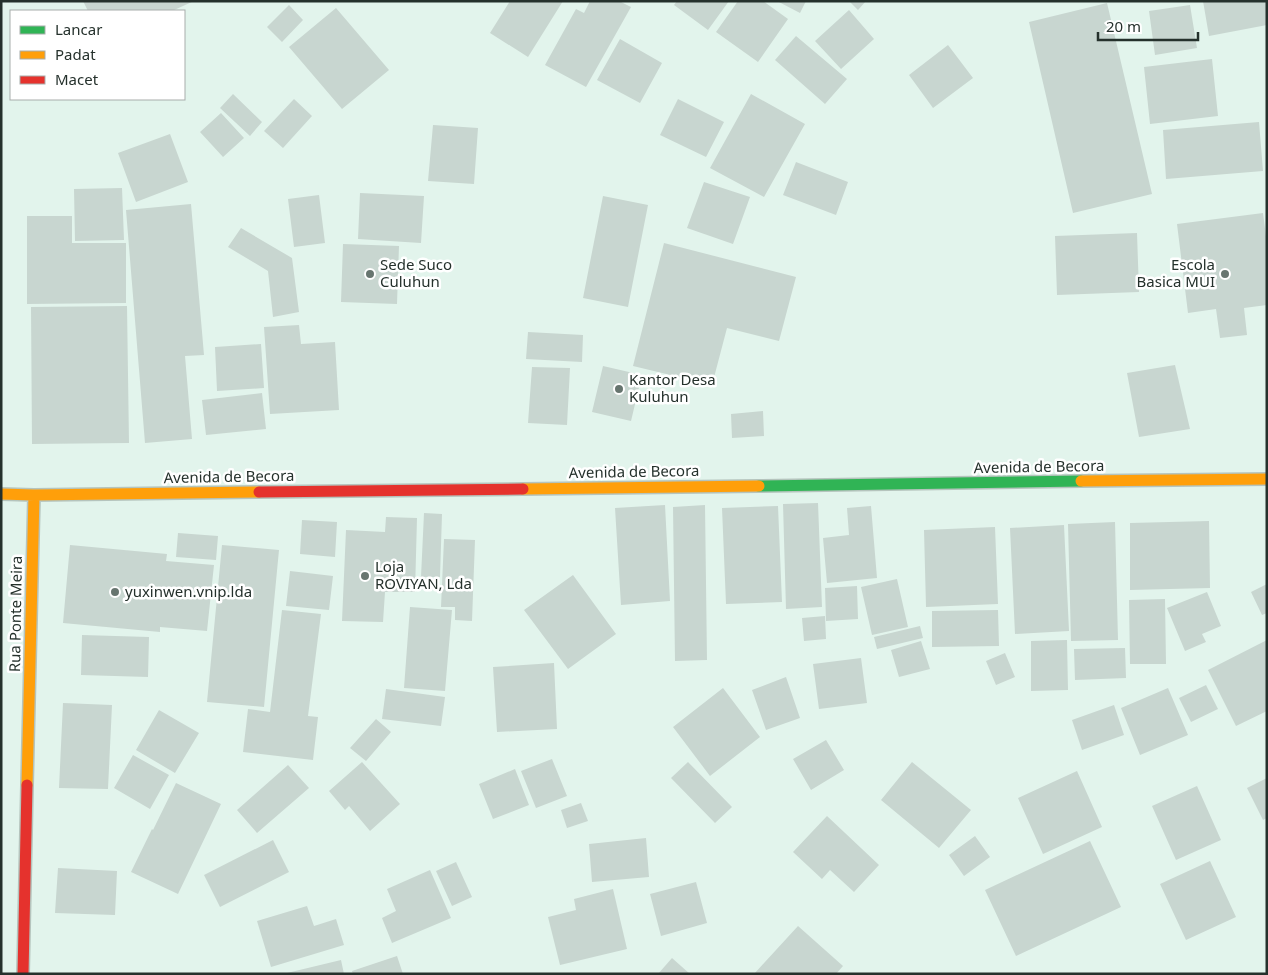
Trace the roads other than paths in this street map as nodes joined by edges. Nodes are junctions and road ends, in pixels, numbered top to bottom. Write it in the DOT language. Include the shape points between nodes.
graph roads {
  1 [pos="1267,479"];
  2 [pos="1,494"];
  3 [pos="28,495"];
  4 [pos="23,974"];
  1 -- 3 [label="main road, Avenida de Becora"];
  2 -- 3 [label="main road, Avenida de Becora"];
  3 -- 4 [label="main road, Rua Ponte Meira"];
}
